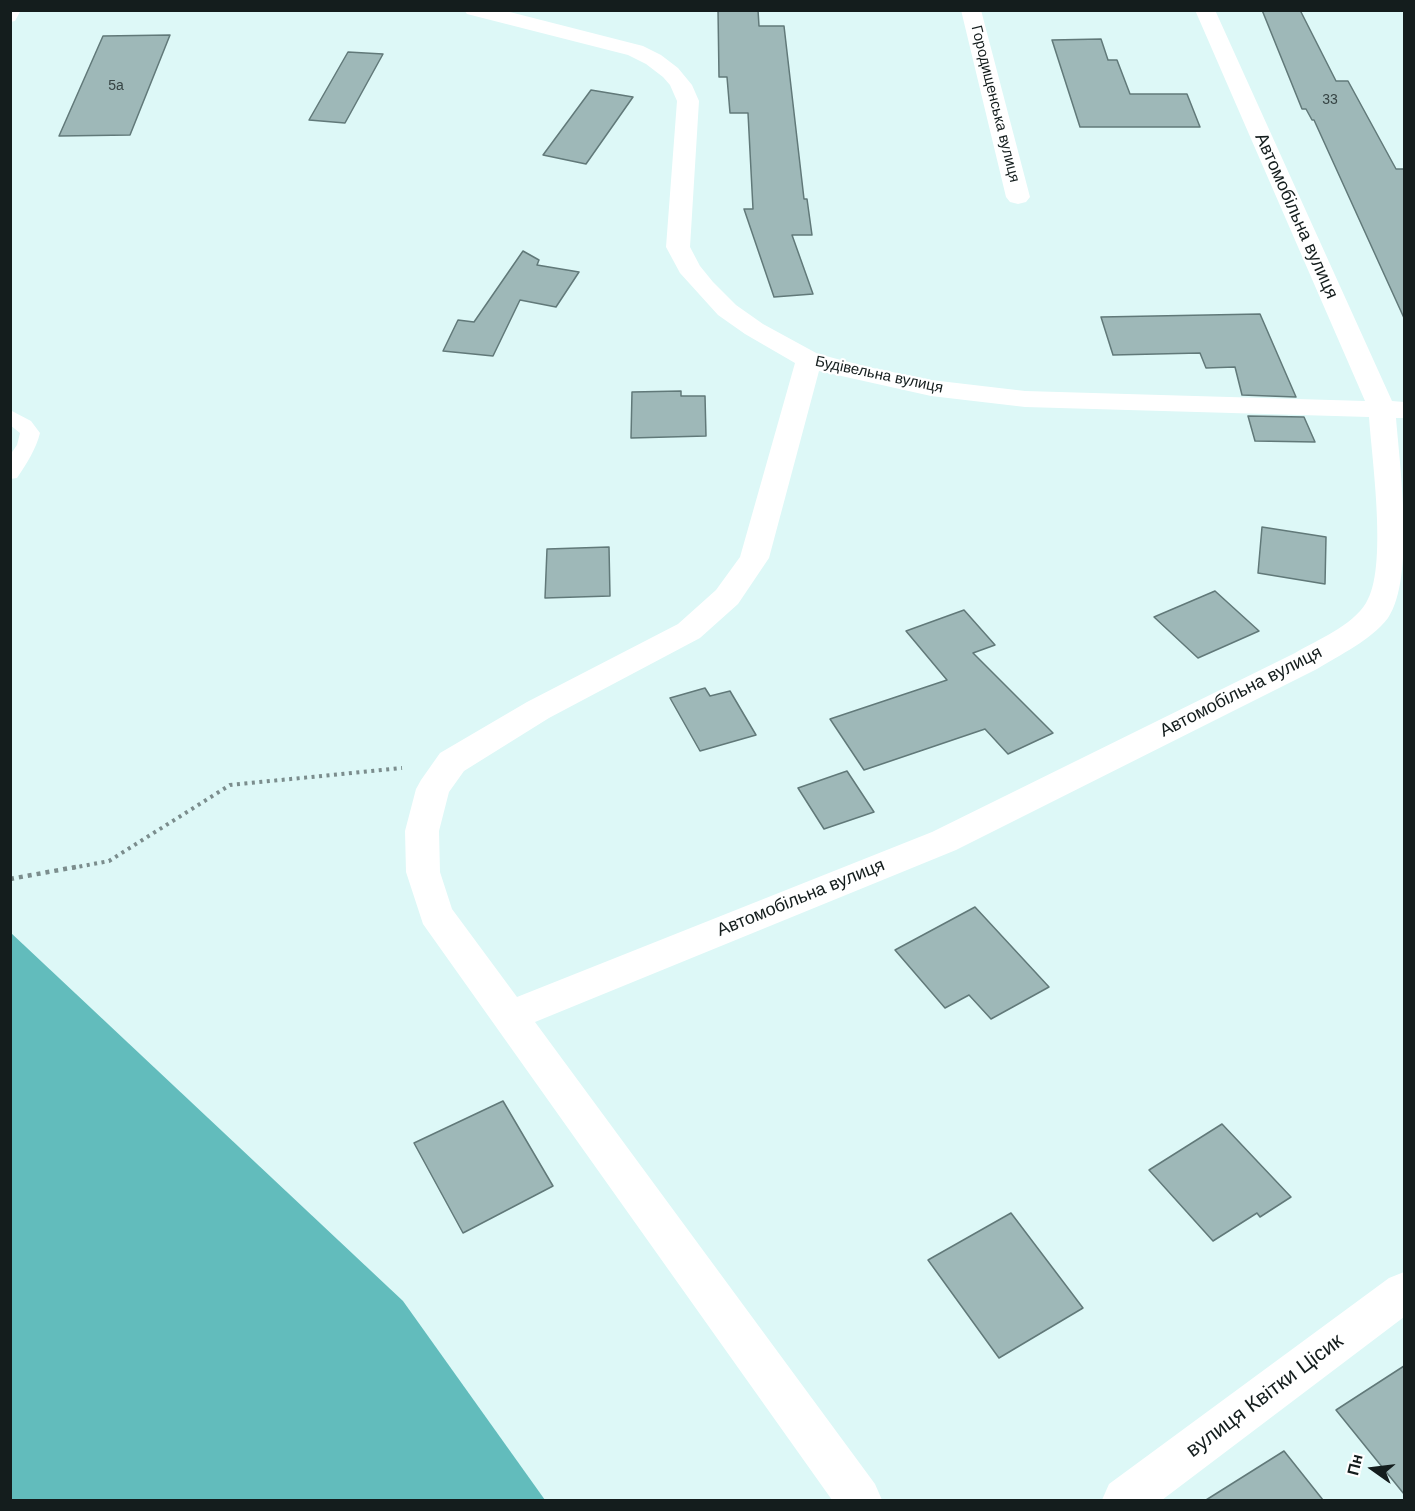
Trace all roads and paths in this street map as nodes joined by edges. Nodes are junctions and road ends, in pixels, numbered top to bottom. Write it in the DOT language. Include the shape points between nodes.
graph roads {
  1 [pos="14,10"];
  2 [pos="474,10"];
  3 [pos="971,10"];
  4 [pos="1205,10"];
  5 [pos="10,18"];
  6 [pos="548,18"];
  7 [pos="1018,197"];
  8 [pos="808,360"];
  9 [pos="1393,409"];
  10 [pos="10,416"];
  11 [pos="10,472"];
  12 [pos="452,762"];
  13 [pos="10,879"];
  14 [pos="509,1016"];
  15 [pos="1404,1292"];
  16 [pos="858,1500"];
  17 [pos="1125,1500"];
  1 -- 5 [label="lane"];
  2 -- 6 [label="street, Будівельна вулиця"];
  3 -- 7 [label="street, Городищенська вулиця"];
  4 -- 9 [label="street, Автомобільна вулиця"];
  6 -- 8 [label="street, Будівельна вулиця" via="642,54 659,63 683,86 688,101 678,247 688,268 727,309"];
  8 -- 9 [label="street, Будівельна вулиця" via="931,388 1025,399"];
  8 -- 12 [label="street" via="754,558 728,597 689,631 538,710"];
  9 -- 14 [label="street, Автомобільна вулиця" via="1393,561 1387,591 1378,610 1363,626 1306,661 944,841"];
  10 -- 11 [label="lane" via="30,433"];
  12 -- 13 [label="path" via="230,786 109,861"];
  12 -- 14 [label="street" via="433,789 422,831 423,872 436,914"];
  14 -- 16 [label="street"];
  15 -- 17 [label="street, вулиця Квітки Цісик"];
}
